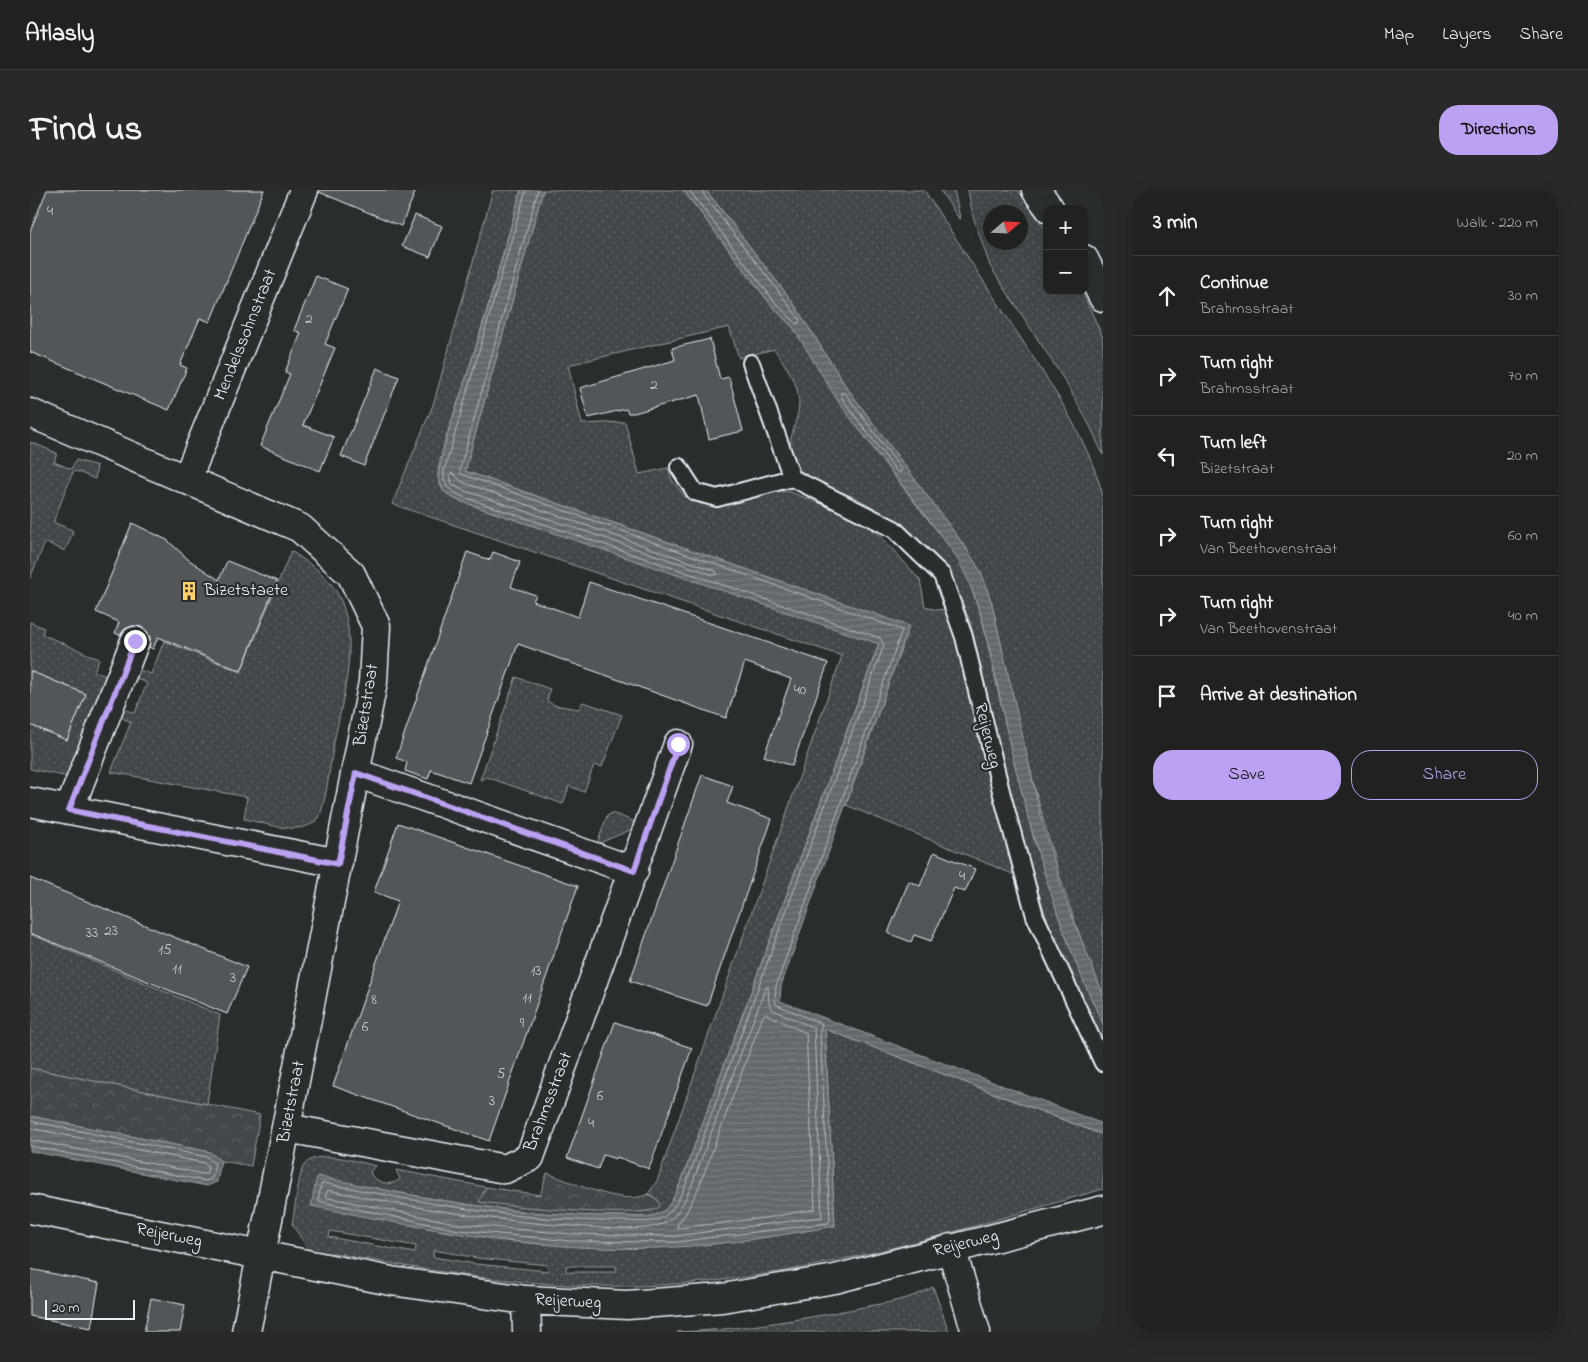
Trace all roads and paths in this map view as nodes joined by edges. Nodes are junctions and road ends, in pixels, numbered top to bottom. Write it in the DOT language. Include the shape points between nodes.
graph roads {
  1 [pos="304,190"];
  2 [pos="1036,190"];
  3 [pos="1054,190"];
  4 [pos="1047,205"];
  5 [pos="1051,205"];
  6 [pos="1088,268"];
  7 [pos="1103,297"];
  8 [pos="751,363"];
  9 [pos="30,413"];
  10 [pos="679,467"];
  11 [pos="792,478"];
  12 [pos="187,479"];
  13 [pos="135,641"];
  14 [pos="678,744"];
  15 [pos="356,773"];
  16 [pos="30,802"];
  17 [pos="69,810"];
  18 [pos="338,864"];
  19 [pos="634,871"];
  20 [pos="1103,1063"];
  21 [pos="287,1128"];
  22 [pos="30,1209"];
  23 [pos="1103,1210"];
  24 [pos="951,1248"];
  25 [pos="261,1254"];
  26 [pos="526,1300"];
  27 [pos="246,1332"];
  28 [pos="527,1332"];
  29 [pos="976,1332"];
  1 -- 12 [label="street, Mendelssohnstraat"];
  2 -- 4 [label="street"];
  3 -- 5 [label="lane"];
  6 -- 7 [label="street"];
  8 -- 11 [label="lane"];
  9 -- 12 [label="street, Bizetstraat"];
  10 -- 11 [label="lane" via="695,492 717,498"];
  11 -- 20 [label="lane, Reijerweg" via="894,530 942,576 964,637 1000,790 1035,916"];
  12 -- 15 [label="street, Bizetstraat" via="300,528 351,574 376,626 373,682"];
  13 -- 17 [label="street"];
  14 -- 19 [label="street, Brahmsstraat"];
  15 -- 18 [label="street, Bizetstraat"];
  15 -- 19 [label="street"];
  16 -- 17 [label="street"];
  17 -- 18 [label="street"];
  18 -- 21 [label="street, Bizetstraat"];
  19 -- 21 [label="street, Brahmsstraat" via="530,1157 504,1169"];
  21 -- 25 [label="street, Bizetstraat"];
  22 -- 25 [label="street, Reijerweg"];
  23 -- 24 [label="street, Reijerweg"];
  24 -- 26 [label="street, Reijerweg" via="835,1279 722,1298 627,1305"];
  24 -- 29 [label="street"];
  25 -- 26 [label="street, Reijerweg" via="391,1281"];
  25 -- 27 [label="street, Bizetstraat"];
  26 -- 28 [label="street"];
}
